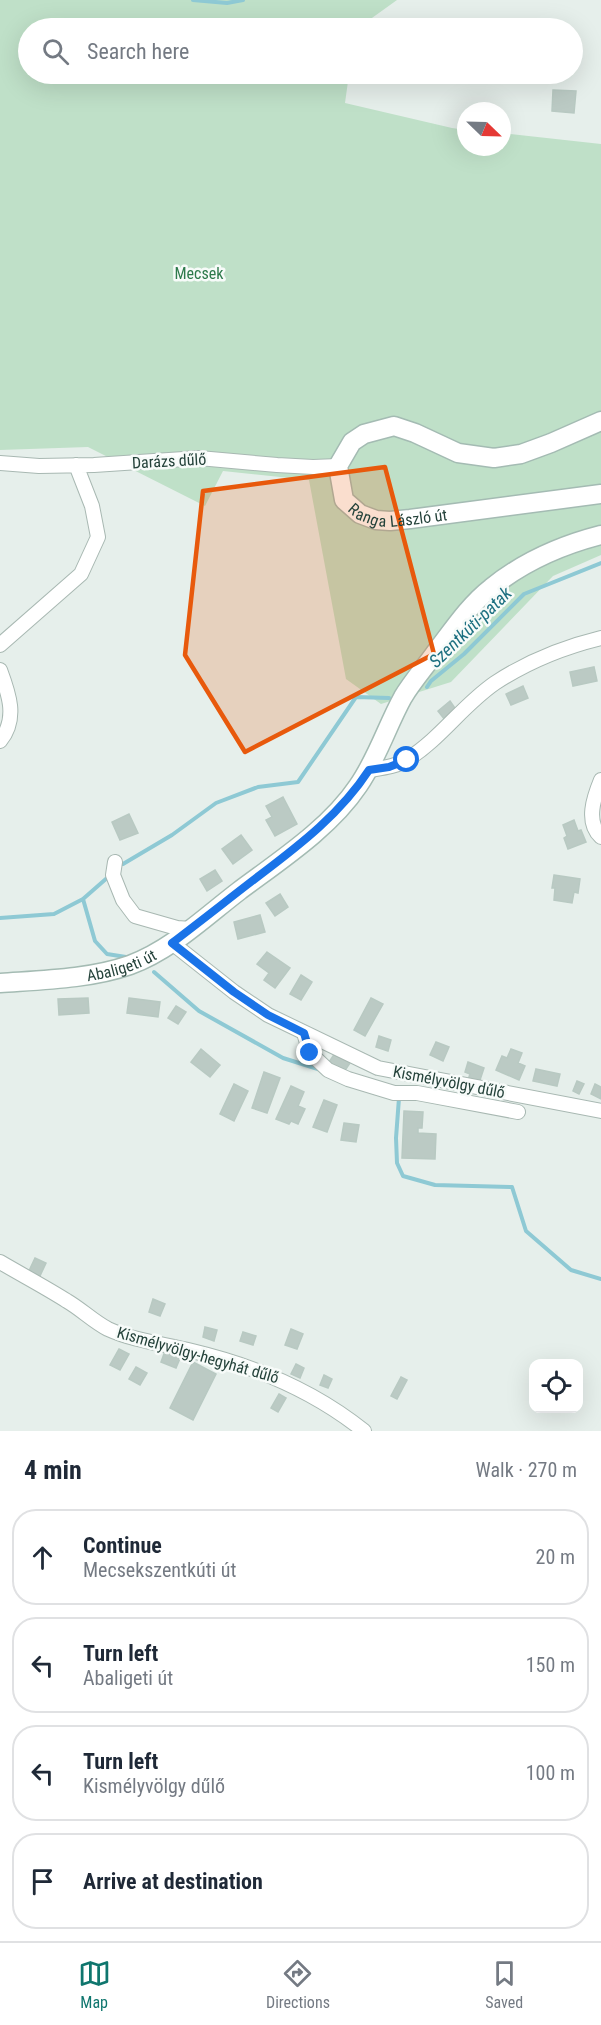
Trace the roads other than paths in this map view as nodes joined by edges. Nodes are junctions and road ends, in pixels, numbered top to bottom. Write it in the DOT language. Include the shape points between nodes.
graph roads {
  1 [pos="601,421"];
  2 [pos="0,463"];
  3 [pos="76,465"];
  4 [pos="338,466"];
  5 [pos="601,495"];
  6 [pos="601,535"];
  7 [pos="601,639"];
  8 [pos="0,645"];
  9 [pos="0,670"];
  10 [pos="0,741"];
  11 [pos="369,770"];
  12 [pos="601,780"];
  13 [pos="601,837"];
  14 [pos="115,862"];
  15 [pos="191,928"];
  16 [pos="172,943"];
  17 [pos="0,983"];
  18 [pos="304,1033"];
  19 [pos="601,1111"];
  20 [pos="518,1112"];
  21 [pos="0,1262"];
  22 [pos="364,1431"];
  1 -- 4 [label="main road" via="521,454 494,458 458,453 394,426 364,434 352,442"];
  2 -- 3 [label="street, Darázs dűlő"];
  3 -- 4 [label="street, Darázs dűlő" via="199,458"];
  3 -- 8 [label="street" via="92,506 98,537 81,574"];
  4 -- 5 [label="main road, Ranga László út" via="344,500 360,514 376,520"];
  6 -- 11 [label="main road, Abaligeti út" via="558,549 490,588 455,626 403,697"];
  7 -- 11 [label="street" via="563,649 526,666 463,709 407,760"];
  9 -- 10 [label="street" via="9,695 11,720"];
  11 -- 15 [label="main road, Abaligeti út" via="334,814"];
  12 -- 13 [label="street" via="592,820"];
  14 -- 15 [label="street" via="113,875 123,900 135,916"];
  15 -- 16 [label="main road, Abaligeti út"];
  16 -- 17 [label="main road, Abaligeti út" via="142,960 116,968"];
  16 -- 18 [label="street, Kismélyvölgy dűlő" via="234,992"];
  18 -- 19 [label="street, Kismélyvölgy dűlő" via="378,1068"];
  18 -- 20 [label="street, Kismélyvölgy dűlő" via="310,1053 328,1070 348,1078 394,1093 417,1093"];
  21 -- 22 [label="street, Kismélyvölgy-hegyhát dűlő" via="108,1329 195,1351 285,1381"];
}
